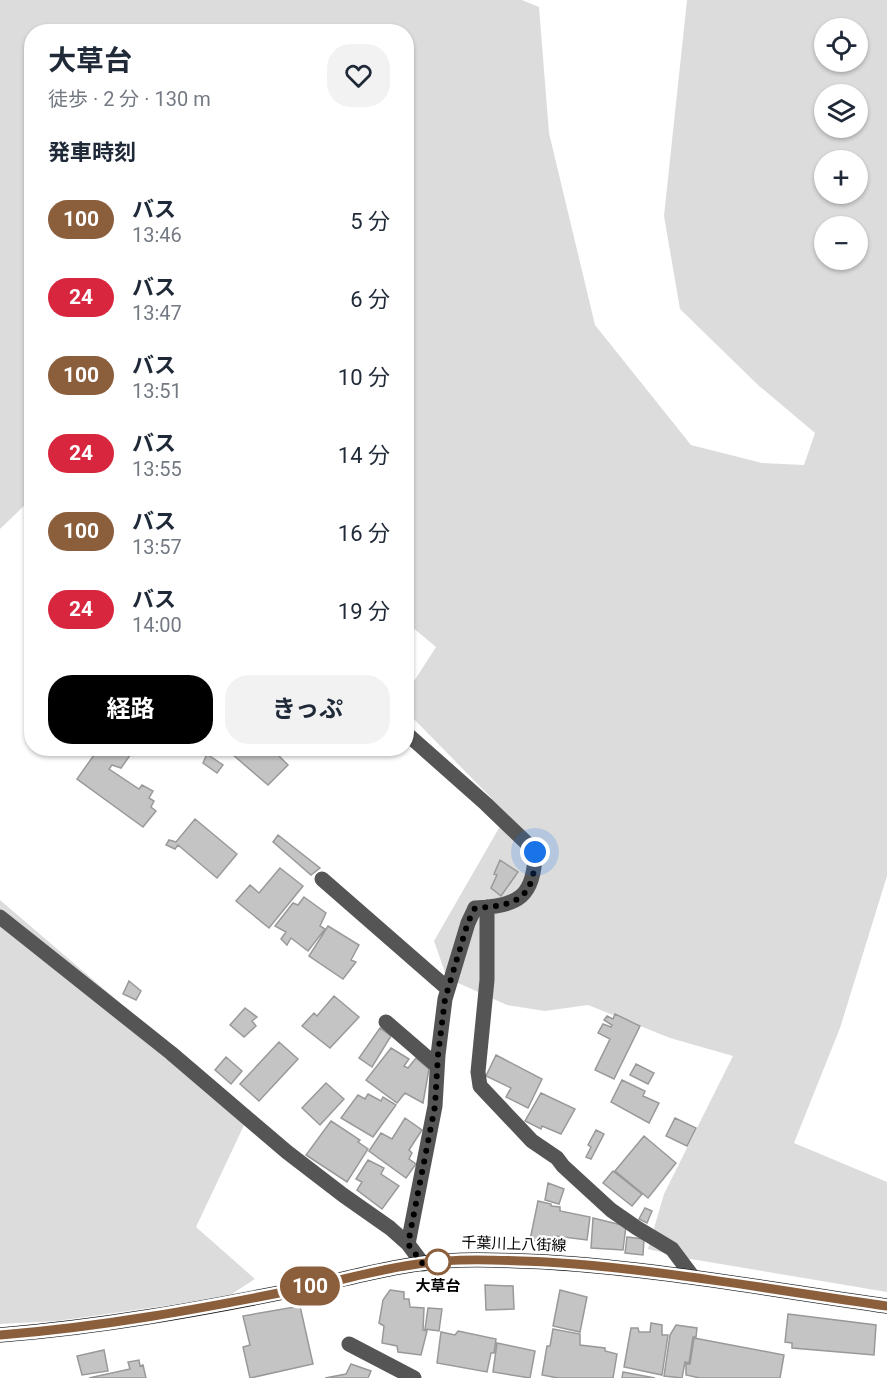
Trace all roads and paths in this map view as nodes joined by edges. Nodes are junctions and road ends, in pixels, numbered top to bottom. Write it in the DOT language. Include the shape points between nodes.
graph roads {
  1 [pos="414,739"];
  2 [pos="322,879"];
  3 [pos="487,907"];
  4 [pos="0,917"];
  5 [pos="448,989"];
  6 [pos="386,1022"];
  7 [pos="437,1066"];
  8 [pos="408,1244"];
  9 [pos="423,1264"];
  10 [pos="693,1277"];
  11 [pos="887,1306"];
  12 [pos="0,1335"];
  13 [pos="349,1344"];
  14 [pos="414,1378"];
  1 -- 3 [label="street" via="535,852 528,889 518,900"];
  2 -- 5 [label="street"];
  3 -- 5 [label="street" via="475,908 468,922"];
  3 -- 10 [label="street" via="480,1086 532,1141 557,1158 611,1209 672,1249"];
  4 -- 8 [label="street" via="171,1053 287,1152"];
  5 -- 7 [label="street"];
  6 -- 7 [label="street"];
  7 -- 8 [label="street" via="435,1106"];
  8 -- 9 [label="street"];
  9 -- 10 [label="main road, 千葉川上八街線" via="526,1261"];
  9 -- 12 [label="main road, 千葉川上八街線" via="153,1317"];
  10 -- 11 [label="main road, 千葉川上八街線"];
  13 -- 14 [label="street"];
}
